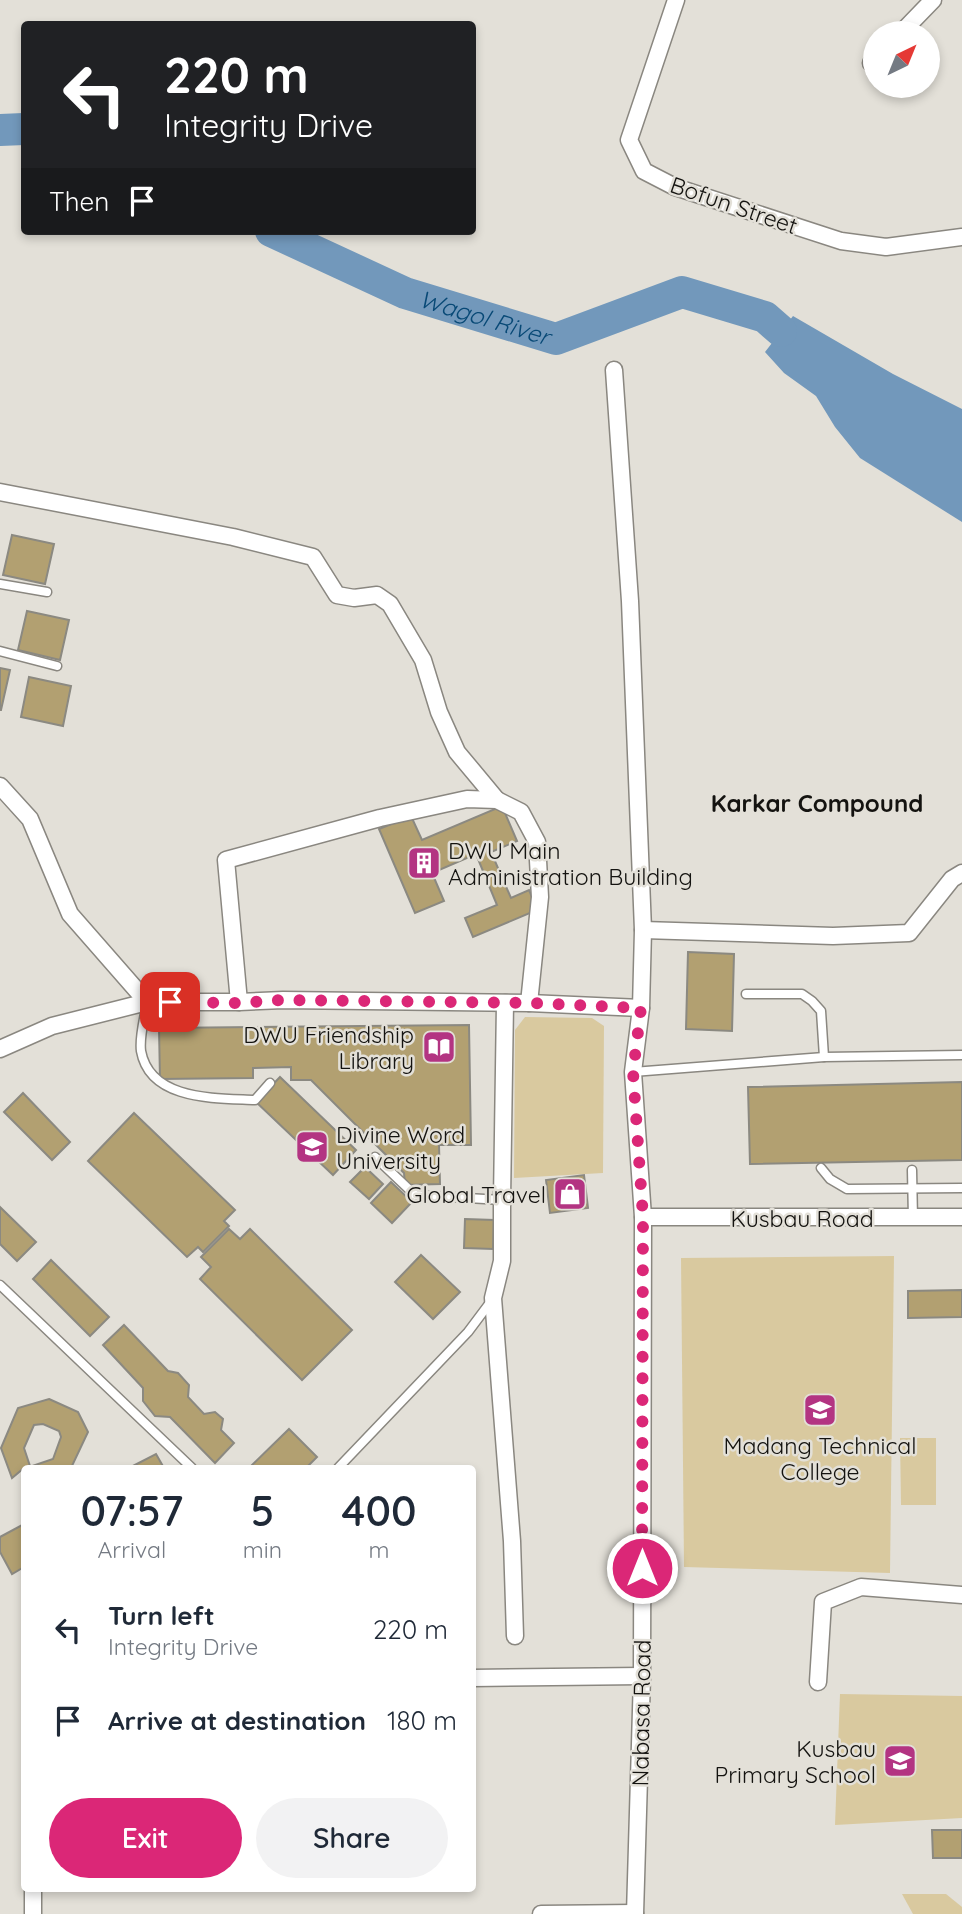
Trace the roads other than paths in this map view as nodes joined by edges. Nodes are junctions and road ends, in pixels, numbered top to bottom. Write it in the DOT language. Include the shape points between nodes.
graph roads {
  1 [pos="676,0"];
  2 [pos="933,0"];
  3 [pos="913,21"];
  4 [pos="962,237"];
  5 [pos="614,370"];
  6 [pos="0,492"];
  7 [pos="0,584"];
  8 [pos="47,592"];
  9 [pos="0,650"];
  10 [pos="57,666"];
  11 [pos="0,786"];
  12 [pos="497,800"];
  13 [pos="962,873"];
  14 [pos="643,930"];
  15 [pos="746,994"];
  16 [pos="147,1002"];
  17 [pos="239,1003"];
  18 [pos="505,1003"];
  19 [pos="529,1003"];
  20 [pos="641,1008"];
  21 [pos="0,1049"];
  22 [pos="962,1055"];
  23 [pos="824,1057"];
  24 [pos="633,1072"];
  25 [pos="270,1083"];
  26 [pos="375,1157"];
  27 [pos="821,1168"];
  28 [pos="912,1170"];
  29 [pos="962,1188"];
  30 [pos="912,1189"];
  31 [pos="502,1200"];
  32 [pos="643,1217"];
  33 [pos="962,1217"];
  34 [pos="913,1219"];
  35 [pos="0,1285"];
  36 [pos="493,1298"];
  37 [pos="189,1465"];
  38 [pos="341,1465"];
  39 [pos="962,1595"];
  40 [pos="515,1636"];
  41 [pos="642,1676"];
  42 [pos="476,1678"];
  43 [pos="818,1682"];
  44 [pos="33,1892"];
  45 [pos="635,1913"];
  46 [pos="33,1914"];
  47 [pos="541,1914"];
  1 -- 4 [label="street, Bofun Street" via="629,140 644,171 675,187 841,241 886,247"];
  2 -- 3 [label="street"];
  5 -- 14 [label="street, Nabasa Road" via="630,601"];
  6 -- 12 [label="street" via="313,557 337,595 377,595 390,604 423,660 457,752"];
  7 -- 8 [label="lane"];
  9 -- 10 [label="lane"];
  11 -- 16 [label="street" via="30,819 71,914"];
  12 -- 17 [label="street" via="467,799 380,818 226,860"];
  12 -- 19 [label="street" via="521,812 537,842 540,897"];
  13 -- 14 [label="street" via="952,878 909,933 833,936"];
  14 -- 20 [label="street, Nabasa Road"];
  15 -- 23 [label="lane" via="802,994 812,1001 821,1011"];
  16 -- 17 [label="street"];
  16 -- 21 [label="street" via="52,1026"];
  16 -- 25 [label="lane" via="141,1047 156,1080 194,1096 255,1100"];
  17 -- 18 [label="street"];
  18 -- 19 [label="street"];
  18 -- 31 [label="street"];
  19 -- 20 [label="street"];
  20 -- 24 [label="street, Nabasa Road"];
  22 -- 23 [label="lane"];
  23 -- 24 [label="lane"];
  24 -- 32 [label="street, Nabasa Road"];
  26 -- 31 [label="lane" via="415,1195"];
  27 -- 30 [label="lane" via="847,1189"];
  28 -- 30 [label="lane"];
  29 -- 30 [label="lane"];
  30 -- 34 [label="lane"];
  31 -- 36 [label="street" via="502,1261"];
  32 -- 34 [label="street, Kusbau Road"];
  32 -- 41 [label="street, Nabasa Road"];
  33 -- 34 [label="street, Kusbau Road"];
  35 -- 37 [label="lane"];
  36 -- 38 [label="lane" via="468,1332"];
  36 -- 40 [label="street"];
  39 -- 43 [label="street" via="861,1587 824,1602"];
  41 -- 42 [label="street"];
  41 -- 45 [label="street, Nabasa Road"];
  44 -- 46 [label="street"];
  45 -- 47 [label="street"];
}
